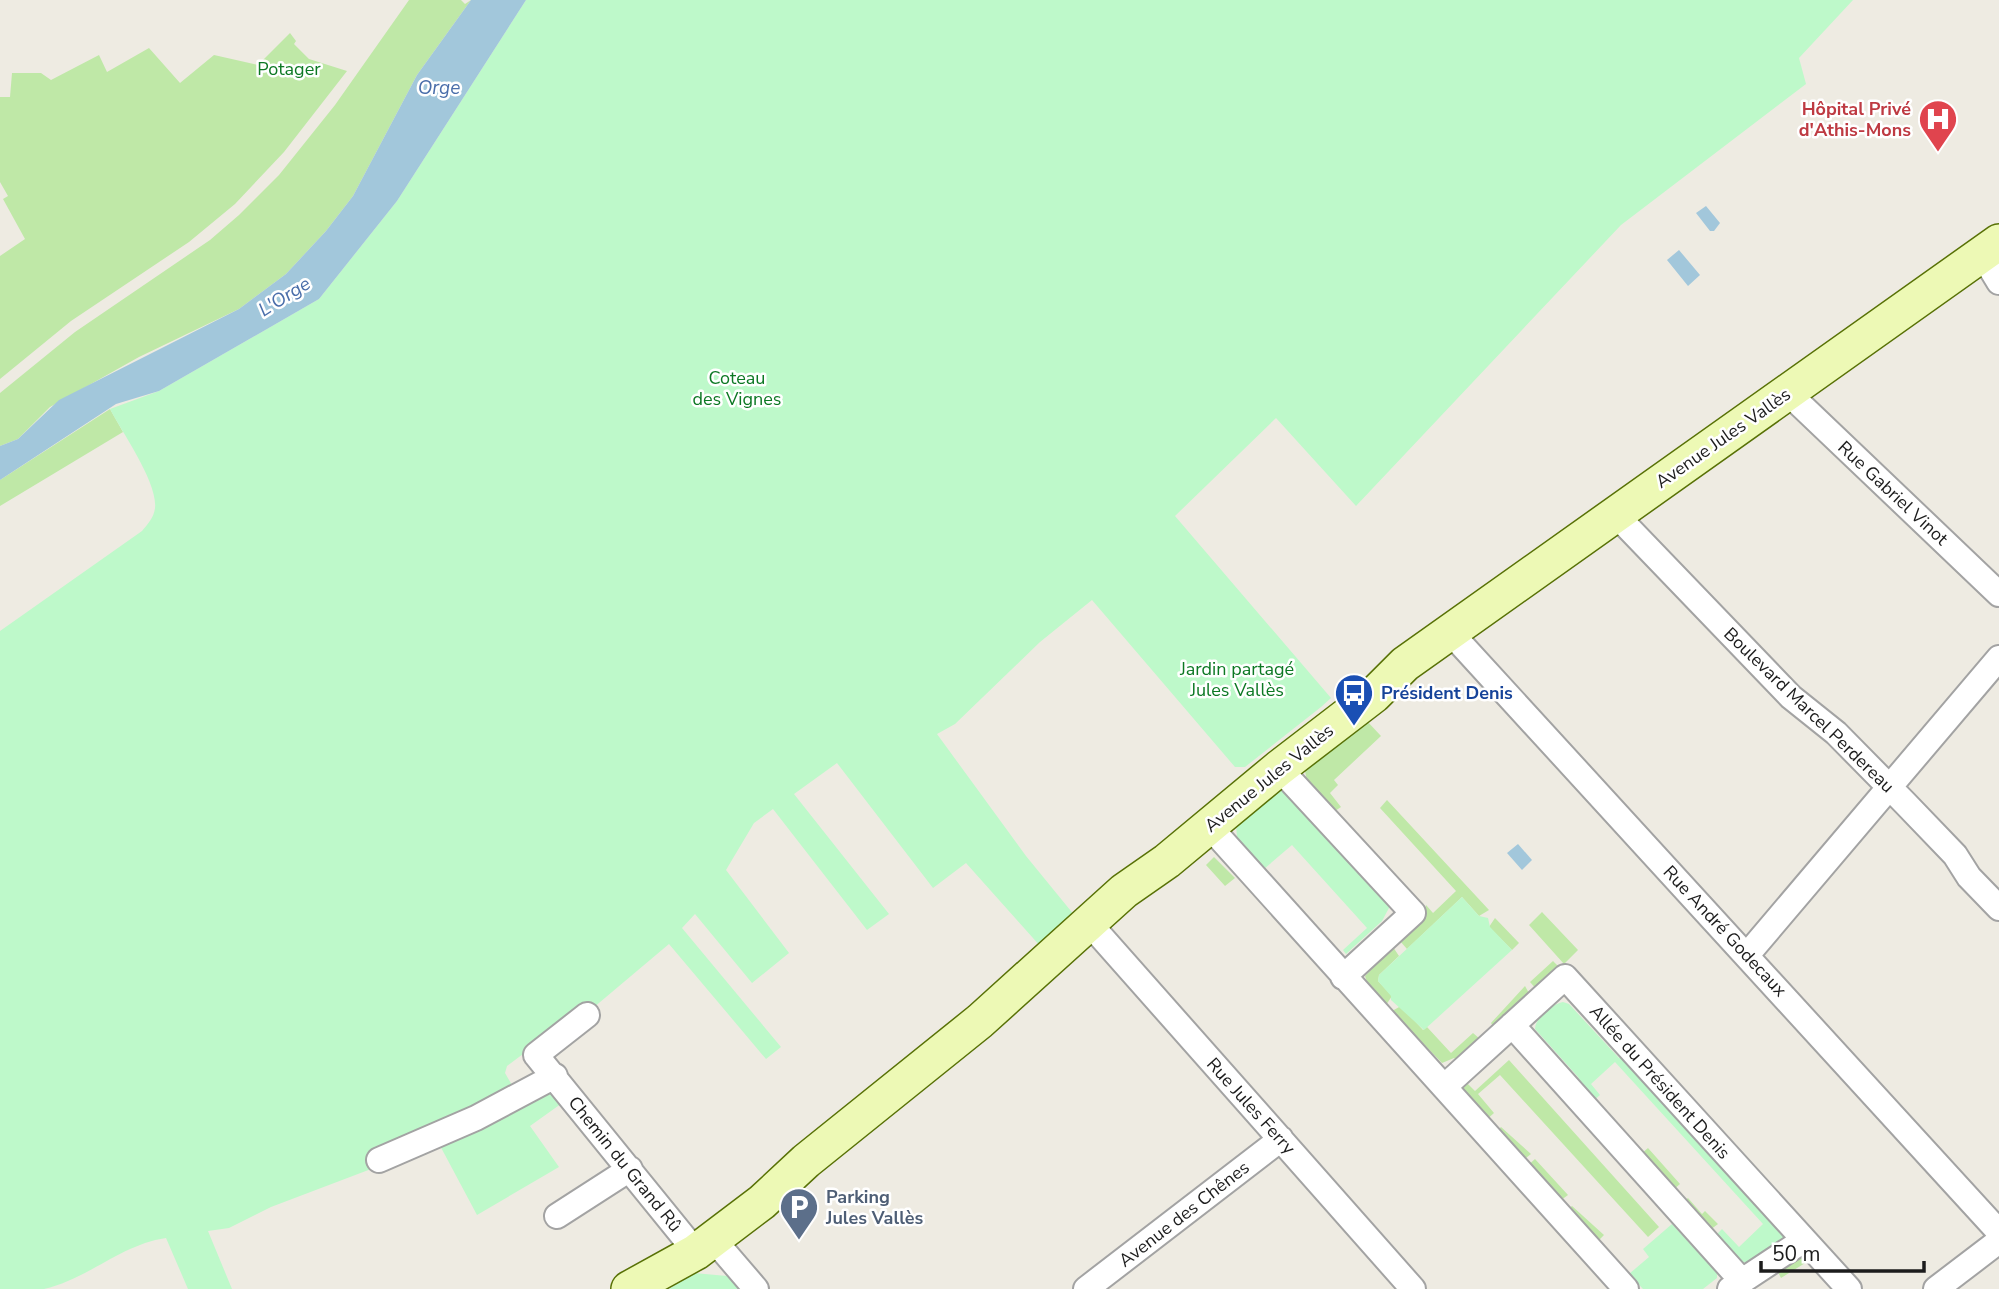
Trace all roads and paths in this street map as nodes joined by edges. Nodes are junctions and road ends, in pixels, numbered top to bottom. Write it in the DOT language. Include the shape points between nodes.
graph roads {
  1 [pos="1993,260"];
  2 [pos="1787,393"];
  3 [pos="1615,513"];
  4 [pos="1999,594"];
  5 [pos="1449,631"];
  6 [pos="1999,658"];
  7 [pos="1279,768"];
  8 [pos="1889,788"];
  9 [pos="1209,826"];
  10 [pos="1999,908"];
  11 [pos="1089,923"];
  12 [pos="1747,955"];
  13 [pos="1343,977"];
  14 [pos="587,1015"];
  15 [pos="1511,1025"];
  16 [pos="555,1076"];
  17 [pos="1444,1087"];
  18 [pos="1281,1139"];
  19 [pos="379,1160"];
  20 [pos="630,1169"];
  21 [pos="557,1216"];
  22 [pos="1999,1232"];
  23 [pos="1804,1240"];
  24 [pos="1999,1241"];
  25 [pos="705,1246"];
  26 [pos="1736,1285"];
  27 [pos="629,1289"];
  28 [pos="756,1289"];
  29 [pos="1086,1289"];
  30 [pos="1413,1289"];
  31 [pos="1626,1289"];
  32 [pos="1849,1289"];
  33 [pos="1936,1289"];
  1 -- 2 [label="main road, Avenue Jules Vallès"];
  2 -- 3 [label="main road, Avenue Jules Vallès"];
  2 -- 4 [label="street, Rue Gabriel Vinot"];
  3 -- 5 [label="main road, Avenue Jules Vallès"];
  3 -- 8 [label="street, Boulevard Marcel Perdereau" via="1791,697 1836,733"];
  5 -- 7 [label="main road, Avenue Jules Vallès"];
  5 -- 12 [label="street, Rue André Godecaux"];
  6 -- 8 [label="street"];
  7 -- 9 [label="main road, Avenue Jules Vallès"];
  7 -- 13 [label="street" via="1413,913"];
  8 -- 10 [label="street, Boulevard Marcel Perdereau"];
  8 -- 12 [label="street"];
  9 -- 11 [label="main road, Avenue Jules Vallès"];
  9 -- 13 [label="street"];
  11 -- 18 [label="street, Rue Jules Ferry"];
  11 -- 25 [label="main road, Avenue Jules Vallès" via="980,1021"];
  12 -- 22 [label="street, Rue André Godecaux"];
  13 -- 17 [label="street"];
  14 -- 16 [label="street, Chemin du Grand Rû" via="536,1055"];
  15 -- 17 [label="street, Allée du Président Denis"];
  15 -- 23 [label="street, Allée du Président Denis" via="1565,977"];
  15 -- 26 [label="street"];
  16 -- 19 [label="street" via="476,1118"];
  16 -- 20 [label="street, Chemin du Grand Rû"];
  17 -- 31 [label="street"];
  18 -- 29 [label="street, Avenue des Chênes"];
  18 -- 30 [label="street, Rue Jules Ferry"];
  20 -- 21 [label="street"];
  20 -- 25 [label="street, Chemin du Grand Rû"];
  23 -- 26 [label="street"];
  23 -- 32 [label="street, Allée du Président Denis"];
  24 -- 33 [label="street"];
  25 -- 27 [label="main road, Avenue Jules Vallès"];
  25 -- 28 [label="street, Chemin du Grand Rû"];
}
